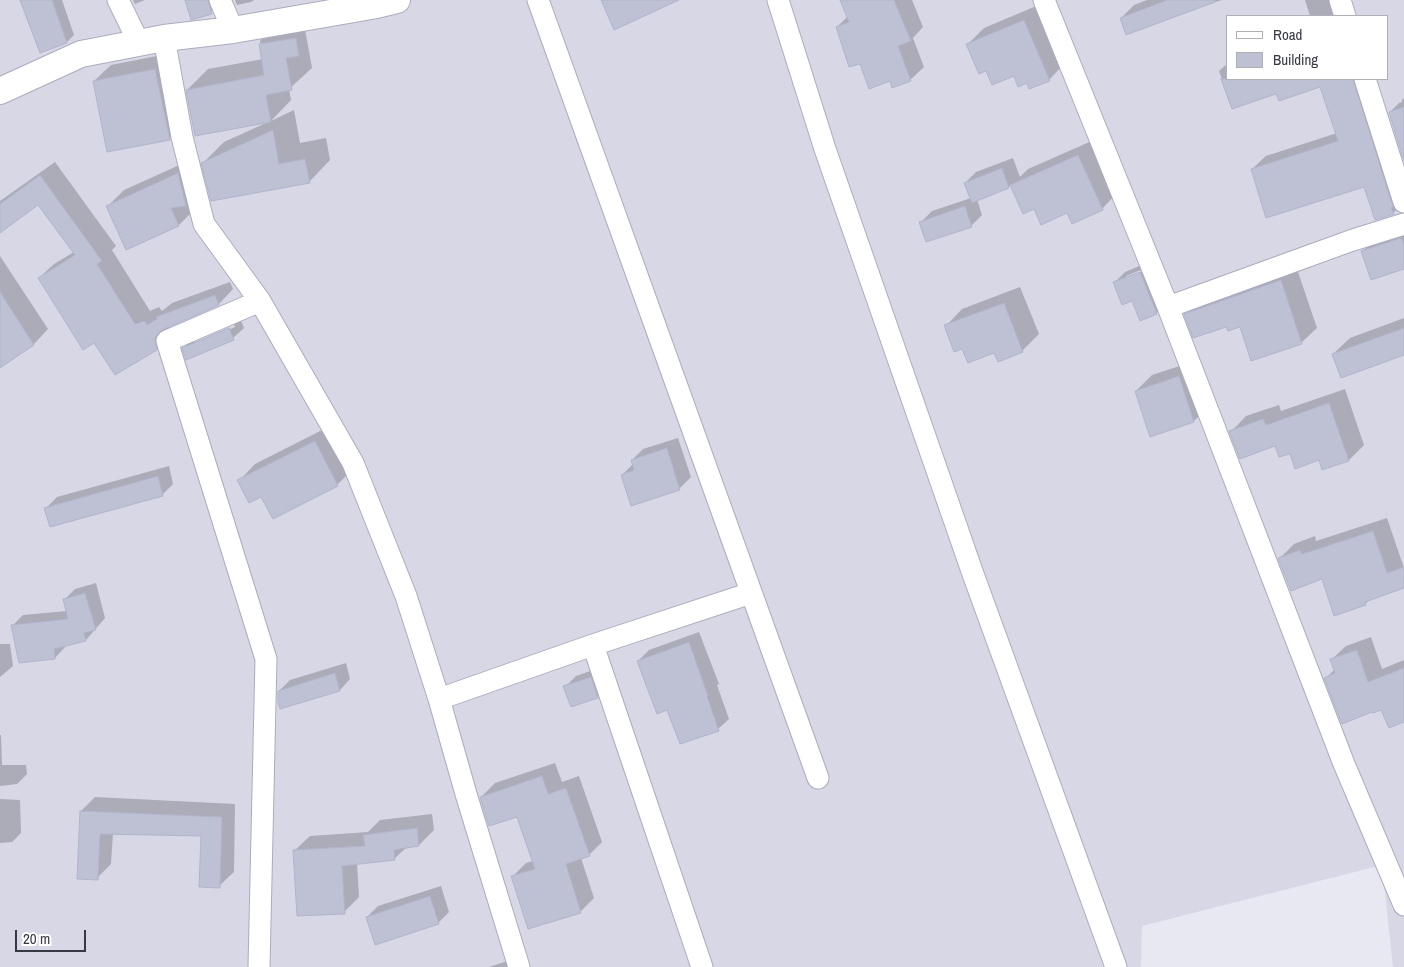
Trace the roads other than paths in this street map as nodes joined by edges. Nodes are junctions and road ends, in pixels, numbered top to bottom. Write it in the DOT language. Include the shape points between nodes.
graph roads {
  1 [pos="118,0"];
  2 [pos="220,0"];
  3 [pos="397,0"];
  4 [pos="538,0"];
  5 [pos="778,0"];
  6 [pos="1044,0"];
  7 [pos="1340,0"];
  8 [pos="1345,15"];
  9 [pos="233,30"];
  10 [pos="164,38"];
  11 [pos="139,43"];
  12 [pos="1365,80"];
  13 [pos="0,91"];
  14 [pos="1404,202"];
  15 [pos="1404,224"];
  16 [pos="260,301"];
  17 [pos="1168,306"];
  18 [pos="751,593"];
  19 [pos="593,645"];
  20 [pos="439,699"];
  21 [pos="818,778"];
  22 [pos="1404,905"];
  23 [pos="259,967"];
  24 [pos="519,967"];
  25 [pos="702,967"];
  26 [pos="1116,967"];
  1 -- 11 [label="street"];
  2 -- 9 [label="street"];
  3 -- 9 [label="street"];
  4 -- 18 [label="street"];
  5 -- 26 [label="street" via="825,149 970,565"];
  6 -- 17 [label="street"];
  7 -- 8 [label="street"];
  9 -- 10 [label="street"];
  10 -- 11 [label="street"];
  10 -- 16 [label="street" via="182,137 204,224"];
  11 -- 13 [label="street" via="81,54"];
  12 -- 14 [label="street"];
  15 -- 17 [label="street"];
  16 -- 20 [label="street" via="353,463 406,596"];
  16 -- 23 [label="street" via="167,341 266,659"];
  17 -- 22 [label="street" via="1341,755"];
  18 -- 19 [label="street"];
  18 -- 21 [label="street"];
  19 -- 20 [label="street"];
  19 -- 25 [label="street"];
  20 -- 24 [label="street"];
}
